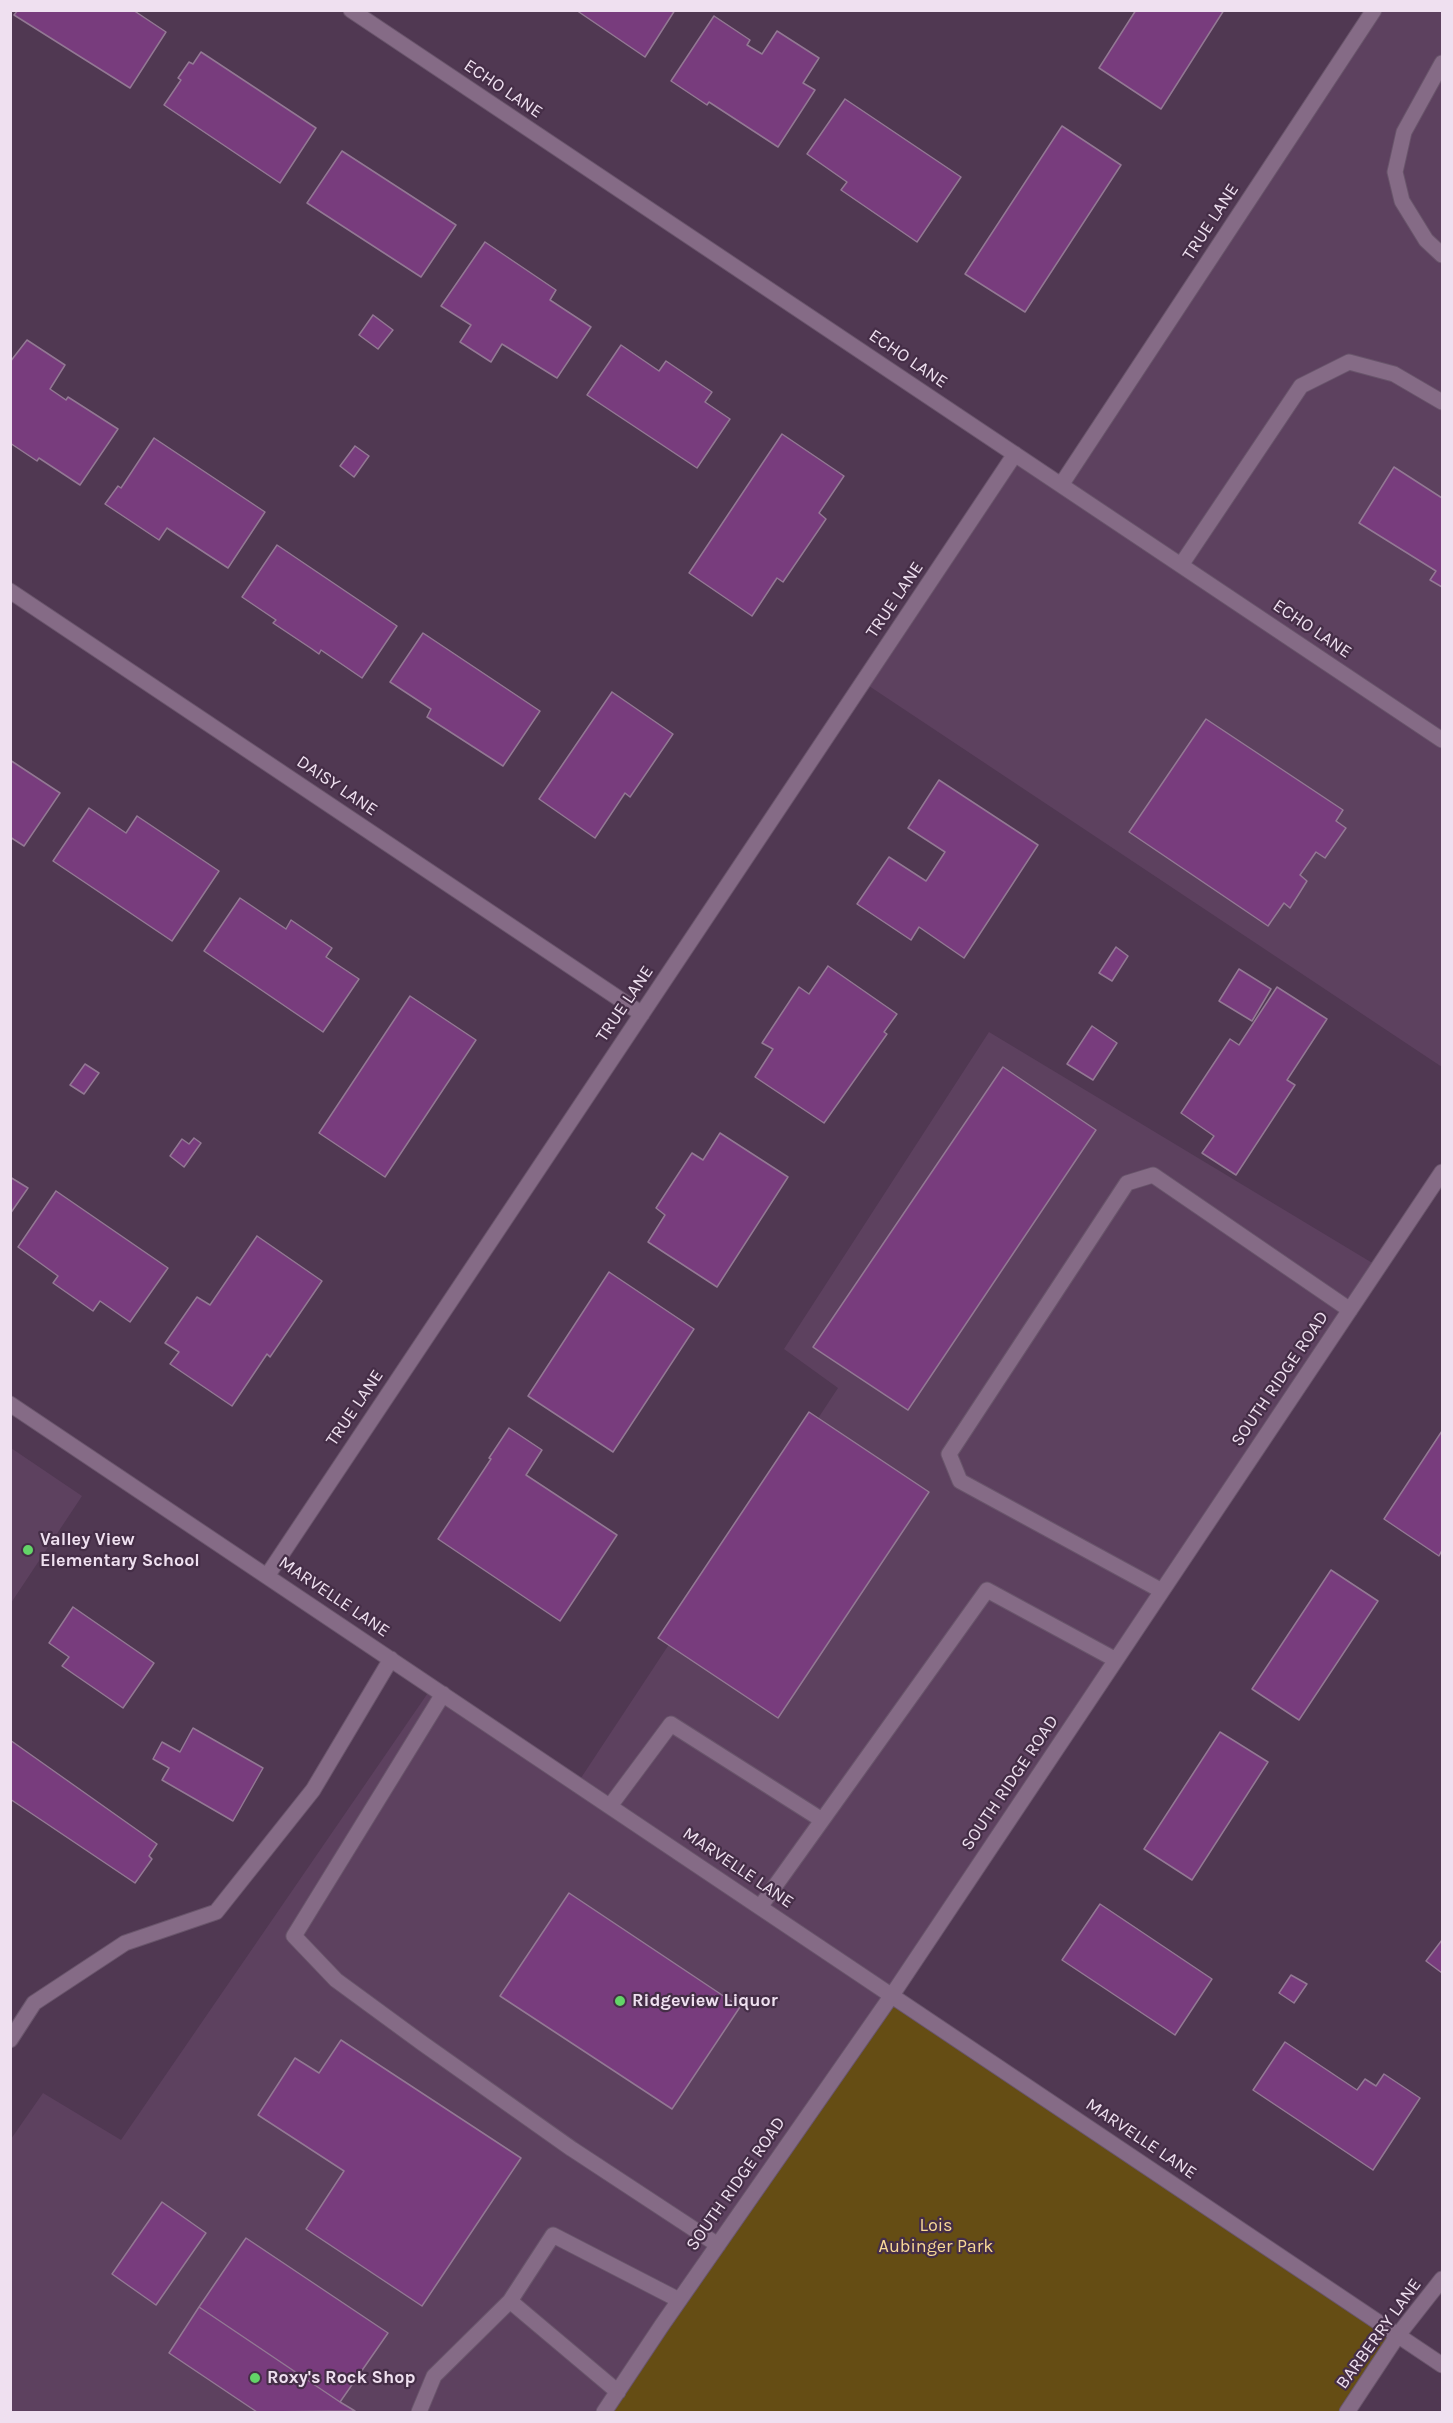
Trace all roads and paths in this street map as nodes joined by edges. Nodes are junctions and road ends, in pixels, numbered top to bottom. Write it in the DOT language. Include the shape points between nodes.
graph roads {
  1 [pos="351,10"];
  2 [pos="1374,10"];
  3 [pos="1443,63"];
  4 [pos="1443,255"];
  5 [pos="1443,402"];
  6 [pos="1015,454"];
  7 [pos="1061,485"];
  8 [pos="1181,565"];
  9 [pos="10,591"];
  10 [pos="1443,740"];
  11 [pos="642,1014"];
  12 [pos="1443,1172"];
  13 [pos="1350,1310"];
  14 [pos="10,1404"];
  15 [pos="267,1576"];
  16 [pos="1162,1591"];
  17 [pos="391,1659"];
  18 [pos="1116,1660"];
  19 [pos="443,1694"];
  20 [pos="610,1806"];
  21 [pos="822,1820"];
  22 [pos="760,1907"];
  23 [pos="892,1995"];
  24 [pos="10,2040"];
  25 [pos="718,2245"];
  26 [pos="1443,2279"];
  27 [pos="679,2300"];
  28 [pos="510,2301"];
  29 [pos="1398,2335"];
  30 [pos="1443,2365"];
  31 [pos="618,2392"];
  32 [pos="419,2412"];
  33 [pos="604,2412"];
  34 [pos="1347,2412"];
  1 -- 6 [label="street, ECHO LANE"];
  2 -- 7 [label="street, TRUE LANE"];
  3 -- 4 [label="street" via="1404,132 1395,172 1402,201 1426,240"];
  5 -- 8 [label="street" via="1394,374 1349,362 1301,387"];
  6 -- 7 [label="street, ECHO LANE"];
  6 -- 11 [label="street, TRUE LANE"];
  7 -- 8 [label="street, ECHO LANE"];
  8 -- 10 [label="street, ECHO LANE"];
  9 -- 11 [label="street, DAISY LANE"];
  11 -- 15 [label="street, TRUE LANE"];
  12 -- 13 [label="street, SOUTH RIDGE ROAD"];
  13 -- 16 [label="street, SOUTH RIDGE ROAD"];
  13 -- 16 [label="street" via="1153,1175 1127,1183 949,1454 960,1481"];
  14 -- 15 [label="street, MARVELLE LANE"];
  15 -- 17 [label="street, MARVELLE LANE"];
  16 -- 18 [label="street, SOUTH RIDGE ROAD"];
  17 -- 19 [label="street, MARVELLE LANE"];
  17 -- 24 [label="street" via="313,1790 216,1912 125,1943 34,2003"];
  18 -- 21 [label="street" via="987,1590"];
  18 -- 23 [label="street, SOUTH RIDGE ROAD"];
  19 -- 20 [label="street, MARVELLE LANE"];
  19 -- 25 [label="street" via="294,1936 336,1980 422,2043 572,2149"];
  20 -- 21 [label="street" via="671,1724"];
  20 -- 22 [label="street, MARVELLE LANE"];
  21 -- 22 [label="street"];
  22 -- 23 [label="street, MARVELLE LANE"];
  23 -- 25 [label="street, SOUTH RIDGE ROAD"];
  23 -- 29 [label="street, MARVELLE LANE"];
  25 -- 27 [label="street, SOUTH RIDGE ROAD"];
  26 -- 29 [label="street, BARBERRY LANE"];
  27 -- 28 [label="street" via="553,2235"];
  27 -- 31 [label="street, SOUTH RIDGE ROAD"];
  28 -- 31 [label="street"];
  28 -- 32 [label="street" via="434,2376"];
  29 -- 30 [label="street, MARVELLE LANE"];
  29 -- 34 [label="street, BARBERRY LANE"];
  31 -- 33 [label="street, SOUTH RIDGE ROAD"];
}
